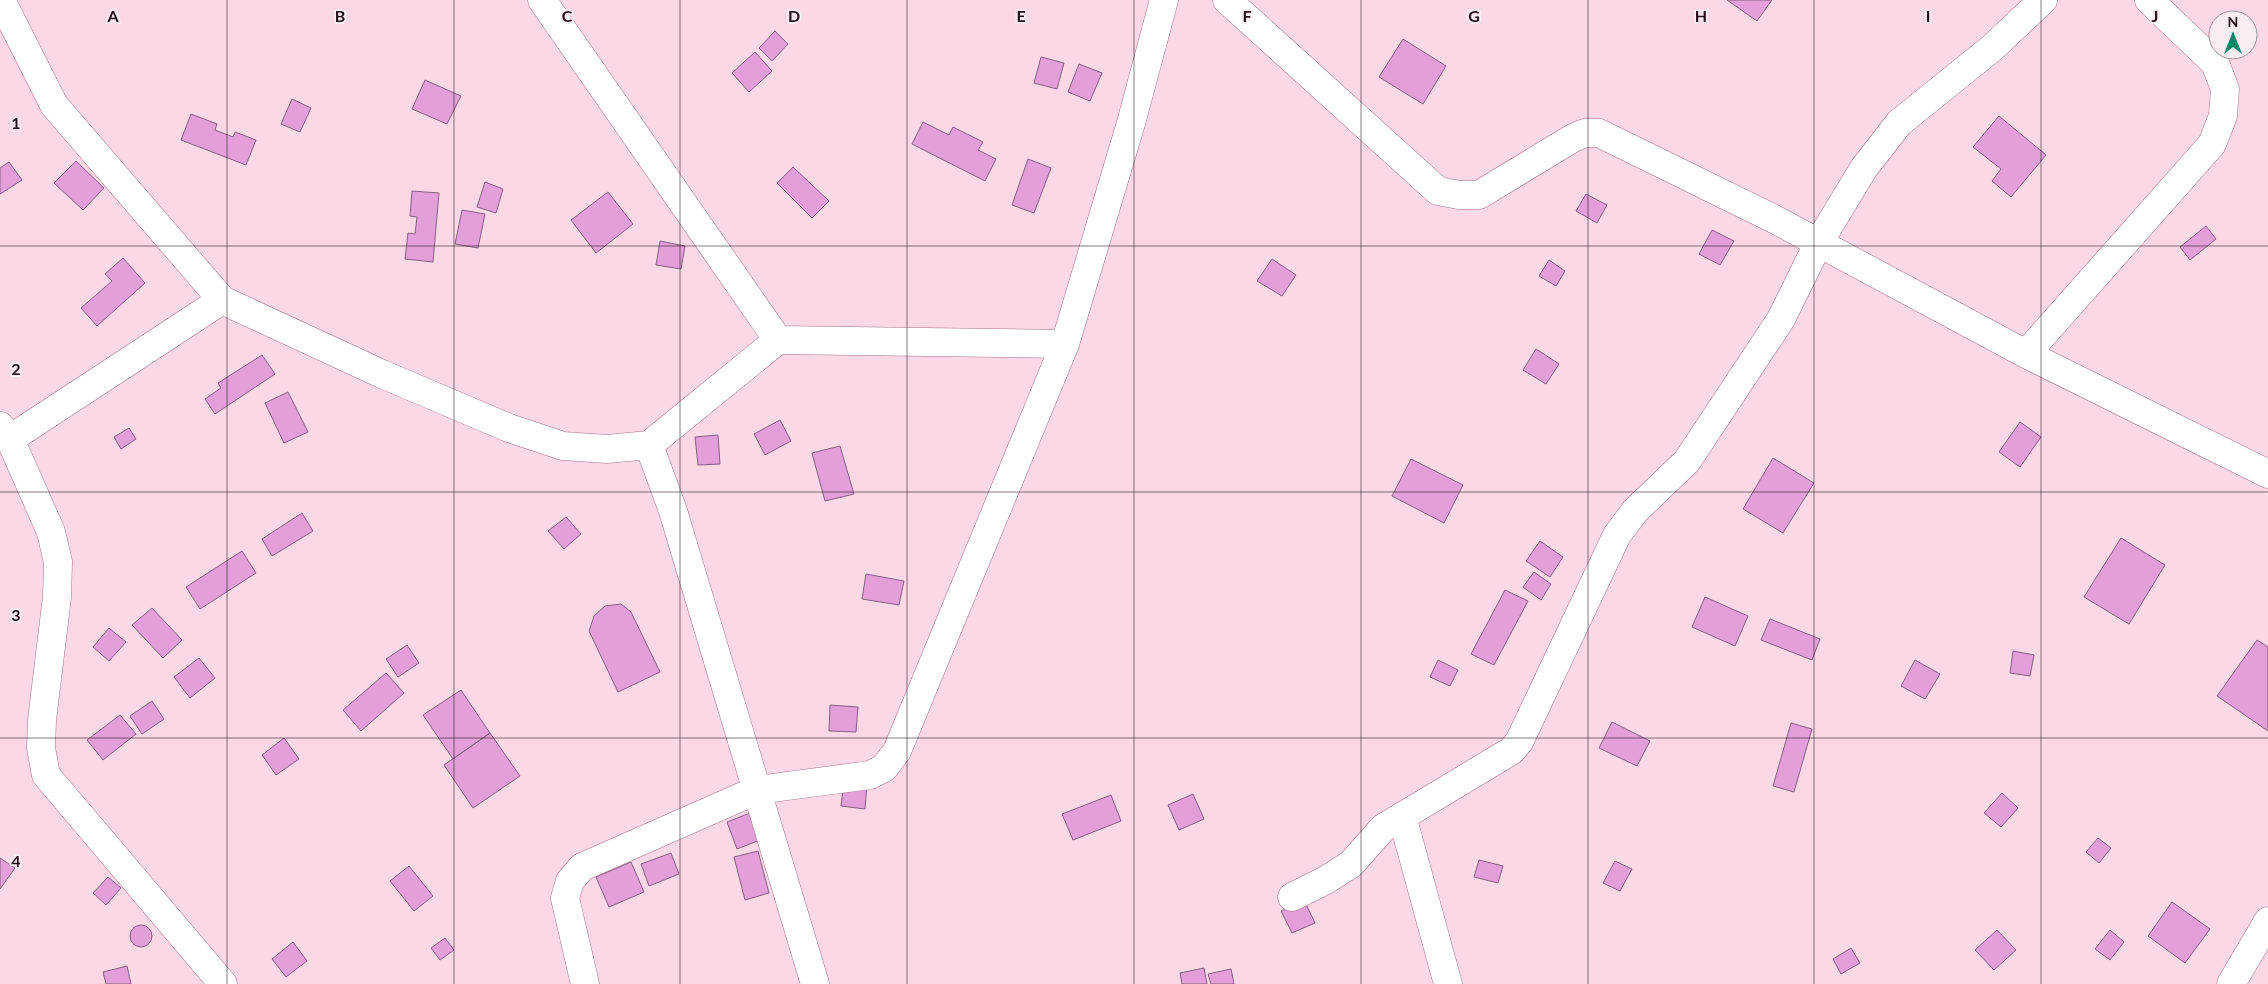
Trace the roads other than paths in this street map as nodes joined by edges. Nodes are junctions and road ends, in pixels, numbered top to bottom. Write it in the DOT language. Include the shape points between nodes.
graph roads {
  1 [pos="1,0"];
  2 [pos="542,0"];
  3 [pos="1164,0"];
  4 [pos="1227,0"];
  5 [pos="2043,0"];
  6 [pos="2148,0"];
  7 [pos="1818,242"];
  8 [pos="222,300"];
  9 [pos="778,340"];
  10 [pos="1065,344"];
  11 [pos="2026,354"];
  12 [pos="5,432"];
  13 [pos="649,445"];
  14 [pos="2268,474"];
  15 [pos="757,790"];
  16 [pos="1402,816"];
  17 [pos="1292,897"];
  18 [pos="2268,921"];
  19 [pos="223,984"];
  20 [pos="585,984"];
  21 [pos="815,984"];
  22 [pos="1448,984"];
  23 [pos="2231,984"];
  1 -- 8 [label="street" via="54,105"];
  2 -- 9 [label="street"];
  3 -- 10 [label="street"];
  4 -- 7 [label="street" via="1438,191 1479,195 1573,138 1599,134"];
  5 -- 7 [label="street" via="1992,48 1899,123 1864,168"];
  6 -- 11 [label="street" via="2215,63 2225,88 2223,116 2212,144"];
  7 -- 11 [label="street"];
  7 -- 16 [label="street" via="1781,319 1687,462 1635,512 1617,535 1518,742 1510,751"];
  8 -- 12 [label="street"];
  8 -- 13 [label="street" via="509,428 563,446 607,449"];
  9 -- 10 [label="street"];
  9 -- 13 [label="street"];
  10 -- 15 [label="street" via="897,751 884,768 870,775"];
  11 -- 14 [label="street"];
  12 -- 19 [label="street" via="51,532 58,562 42,720 41,748 46,775"];
  13 -- 15 [label="street" via="673,511"];
  15 -- 20 [label="street" via="582,867 570,880 565,898"];
  15 -- 21 [label="street"];
  16 -- 17 [label="street" via="1382,828 1351,864"];
  16 -- 22 [label="street"];
  18 -- 23 [label="street"];
}
